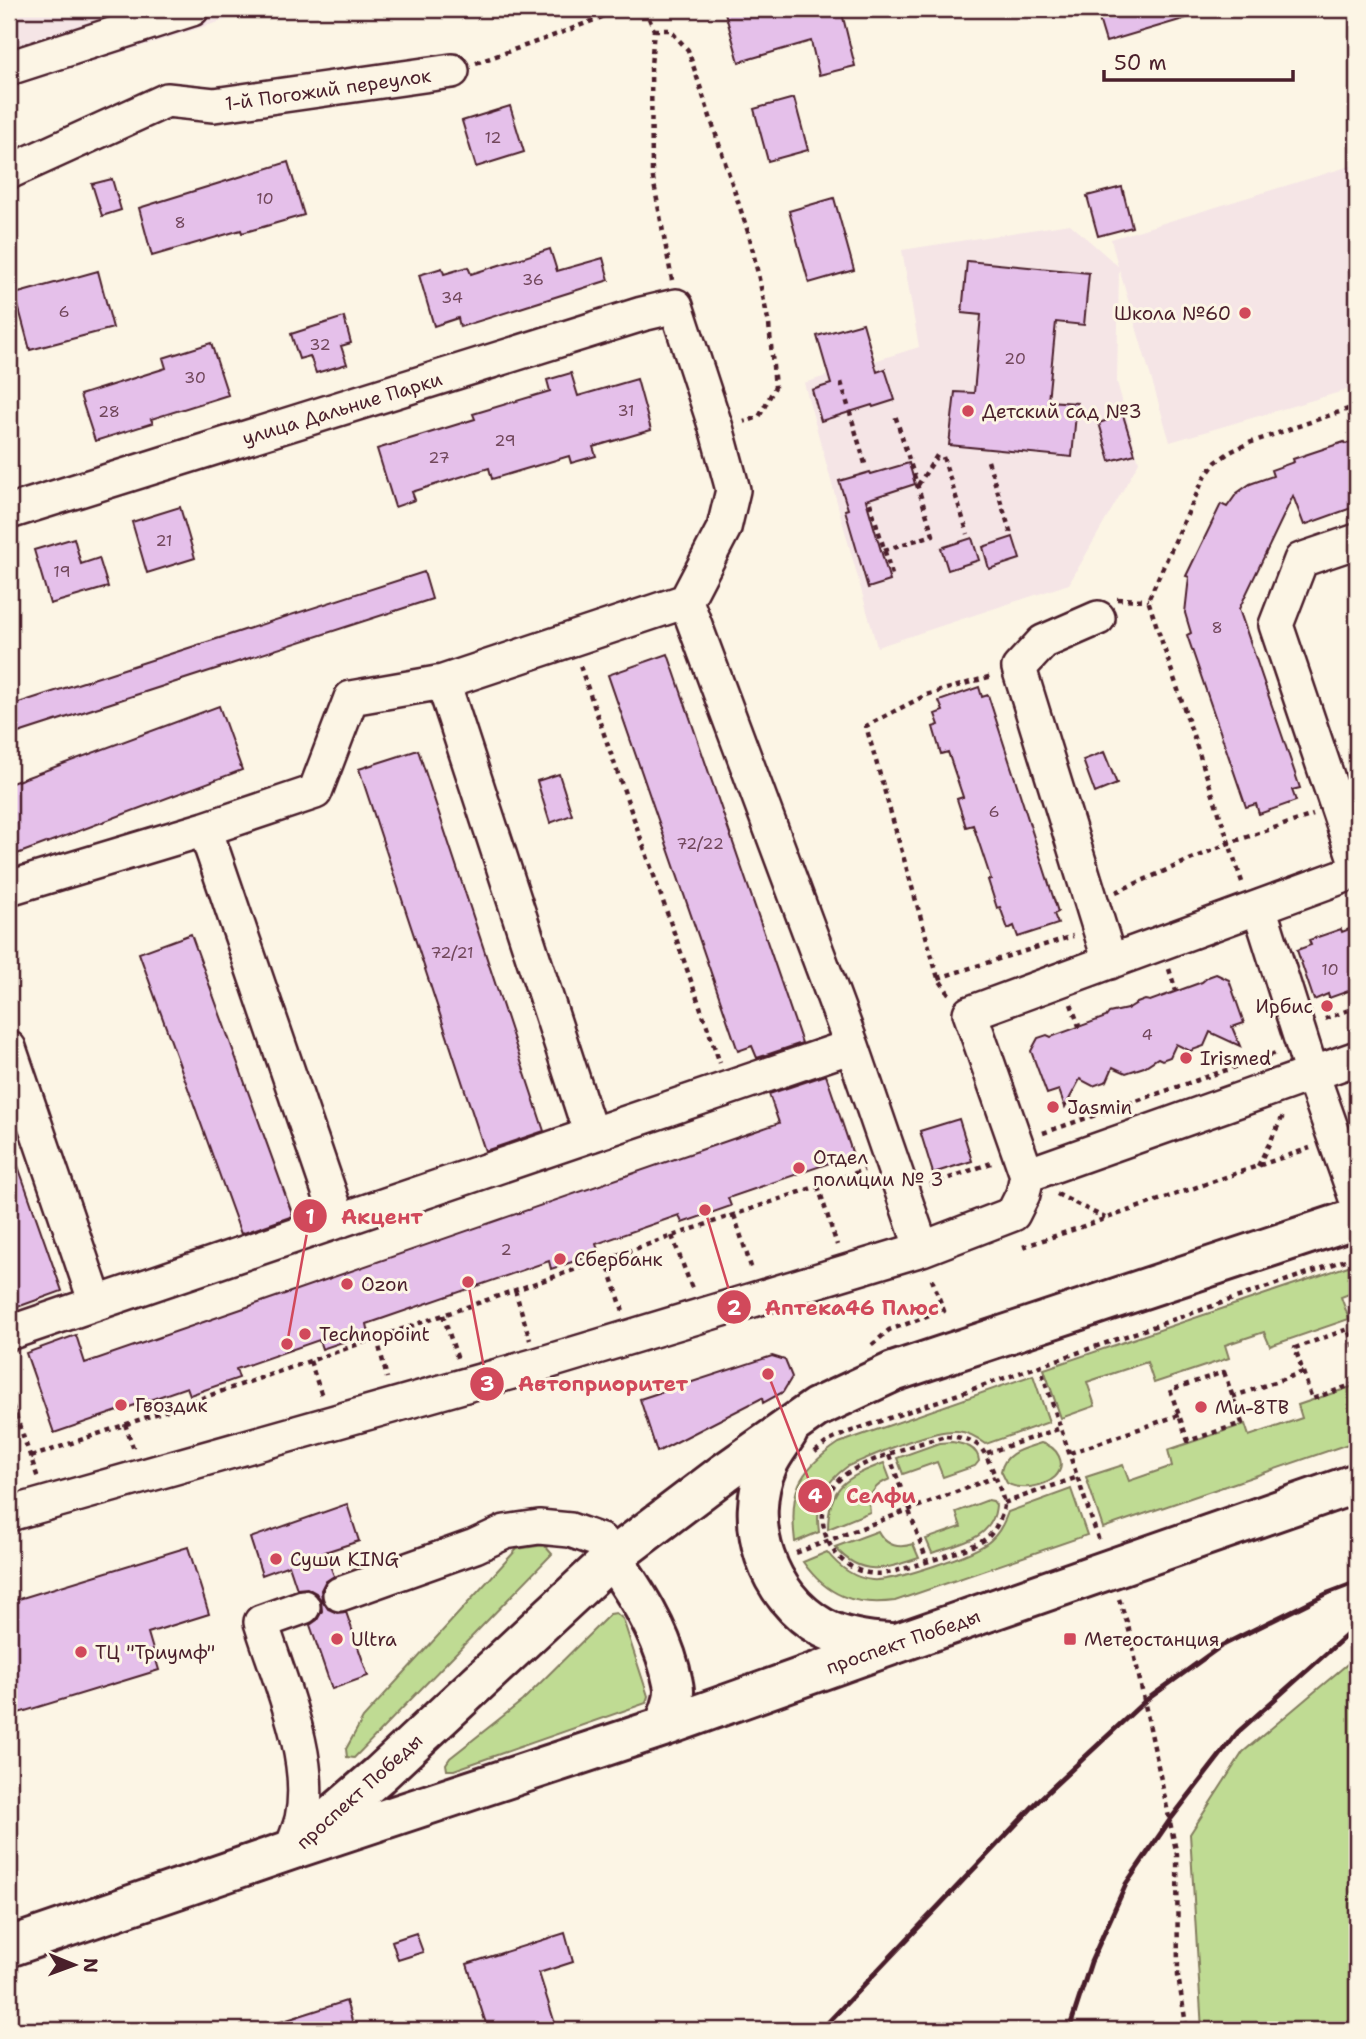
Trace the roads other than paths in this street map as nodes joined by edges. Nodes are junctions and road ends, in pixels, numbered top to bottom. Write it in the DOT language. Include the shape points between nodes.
graph roads {
  1 [pos="192,9"];
  2 [pos="9,68"];
  3 [pos="452,71"];
  4 [pos="9,172"];
  5 [pos="9,512"];
  6 [pos="1357,541"];
  7 [pos="686,601"];
  8 [pos="1098,618"];
  9 [pos="443,682"];
  10 [pos="205,829"];
  11 [pos="1357,865"];
  12 [pos="1357,871"];
  13 [pos="9,888"];
  14 [pos="1255,909"];
  15 [pos="1110,962"];
  16 [pos="852,1046"];
  17 [pos="9,1048"];
  18 [pos="1357,1058"];
  19 [pos="1312,1074"];
  20 [pos="591,1135"];
  21 [pos="1027,1175"];
  22 [pos="1357,1201"];
  23 [pos="1357,1218"];
  24 [pos="339,1221"];
  25 [pos="922,1249"];
  26 [pos="96,1303"];
  27 [pos="9,1333"];
  28 [pos="816,1408"];
  29 [pos="1357,1483"];
  30 [pos="9,1514"];
  31 [pos="612,1558"];
  32 [pos="340,1594"];
  33 [pos="303,1607"];
  34 [pos="895,1644"];
  35 [pos="663,1727"];
  36 [pos="291,1850"];
  37 [pos="9,1947"];
  1 -- 2 [label="street"];
  3 -- 4 [label="street, 1-й Погожий переулок" via="214,105 167,100"];
  5 -- 7 [label="street, улица Дальние Парки" via="676,306 733,490 724,528"];
  6 -- 11 [label="street" via="1301,560 1276,625"];
  7 -- 9 [label="street"];
  7 -- 16 [label="street"];
  8 -- 15 [label="street" via="1043,642 1019,668"];
  9 -- 10 [label="street" via="351,698 315,792"];
  9 -- 20 [label="street"];
  10 -- 13 [label="street"];
  10 -- 24 [label="street"];
  12 -- 14 [label="street"];
  14 -- 15 [label="street"];
  14 -- 19 [label="street"];
  15 -- 21 [label="street" via="970,1013"];
  16 -- 20 [label="street"];
  16 -- 25 [label="street"];
  17 -- 26 [label="street"];
  18 -- 19 [label="street"];
  19 -- 21 [label="street"];
  19 -- 22 [label="street"];
  20 -- 24 [label="street"];
  21 -- 25 [label="street" via="1013,1214"];
  23 -- 28 [label="main road, проспект Победы" via="894,1372"];
  24 -- 26 [label="street"];
  25 -- 30 [label="street" via="537,1365"];
  26 -- 27 [label="street"];
  28 -- 31 [label="main road, проспект Победы"];
  28 -- 34 [label="main road" via="788,1432 768,1464 758,1501 759,1538 771,1574 793,1605 823,1628 858,1641"];
  29 -- 34 [label="main road, проспект Победы"];
  31 -- 32 [label="street" via="601,1541 570,1530 539,1527 505,1532"];
  31 -- 35 [label="main road" via="642,1603 669,1667 675,1690"];
  31 -- 36 [label="main road, проспект Победы" via="379,1775"];
  33 -- 36 [label="street" via="261,1622 302,1761 302,1818"];
  34 -- 35 [label="main road, проспект Победы"];
  35 -- 36 [label="main road, проспект Победы"];
  36 -- 37 [label="main road"];
}
